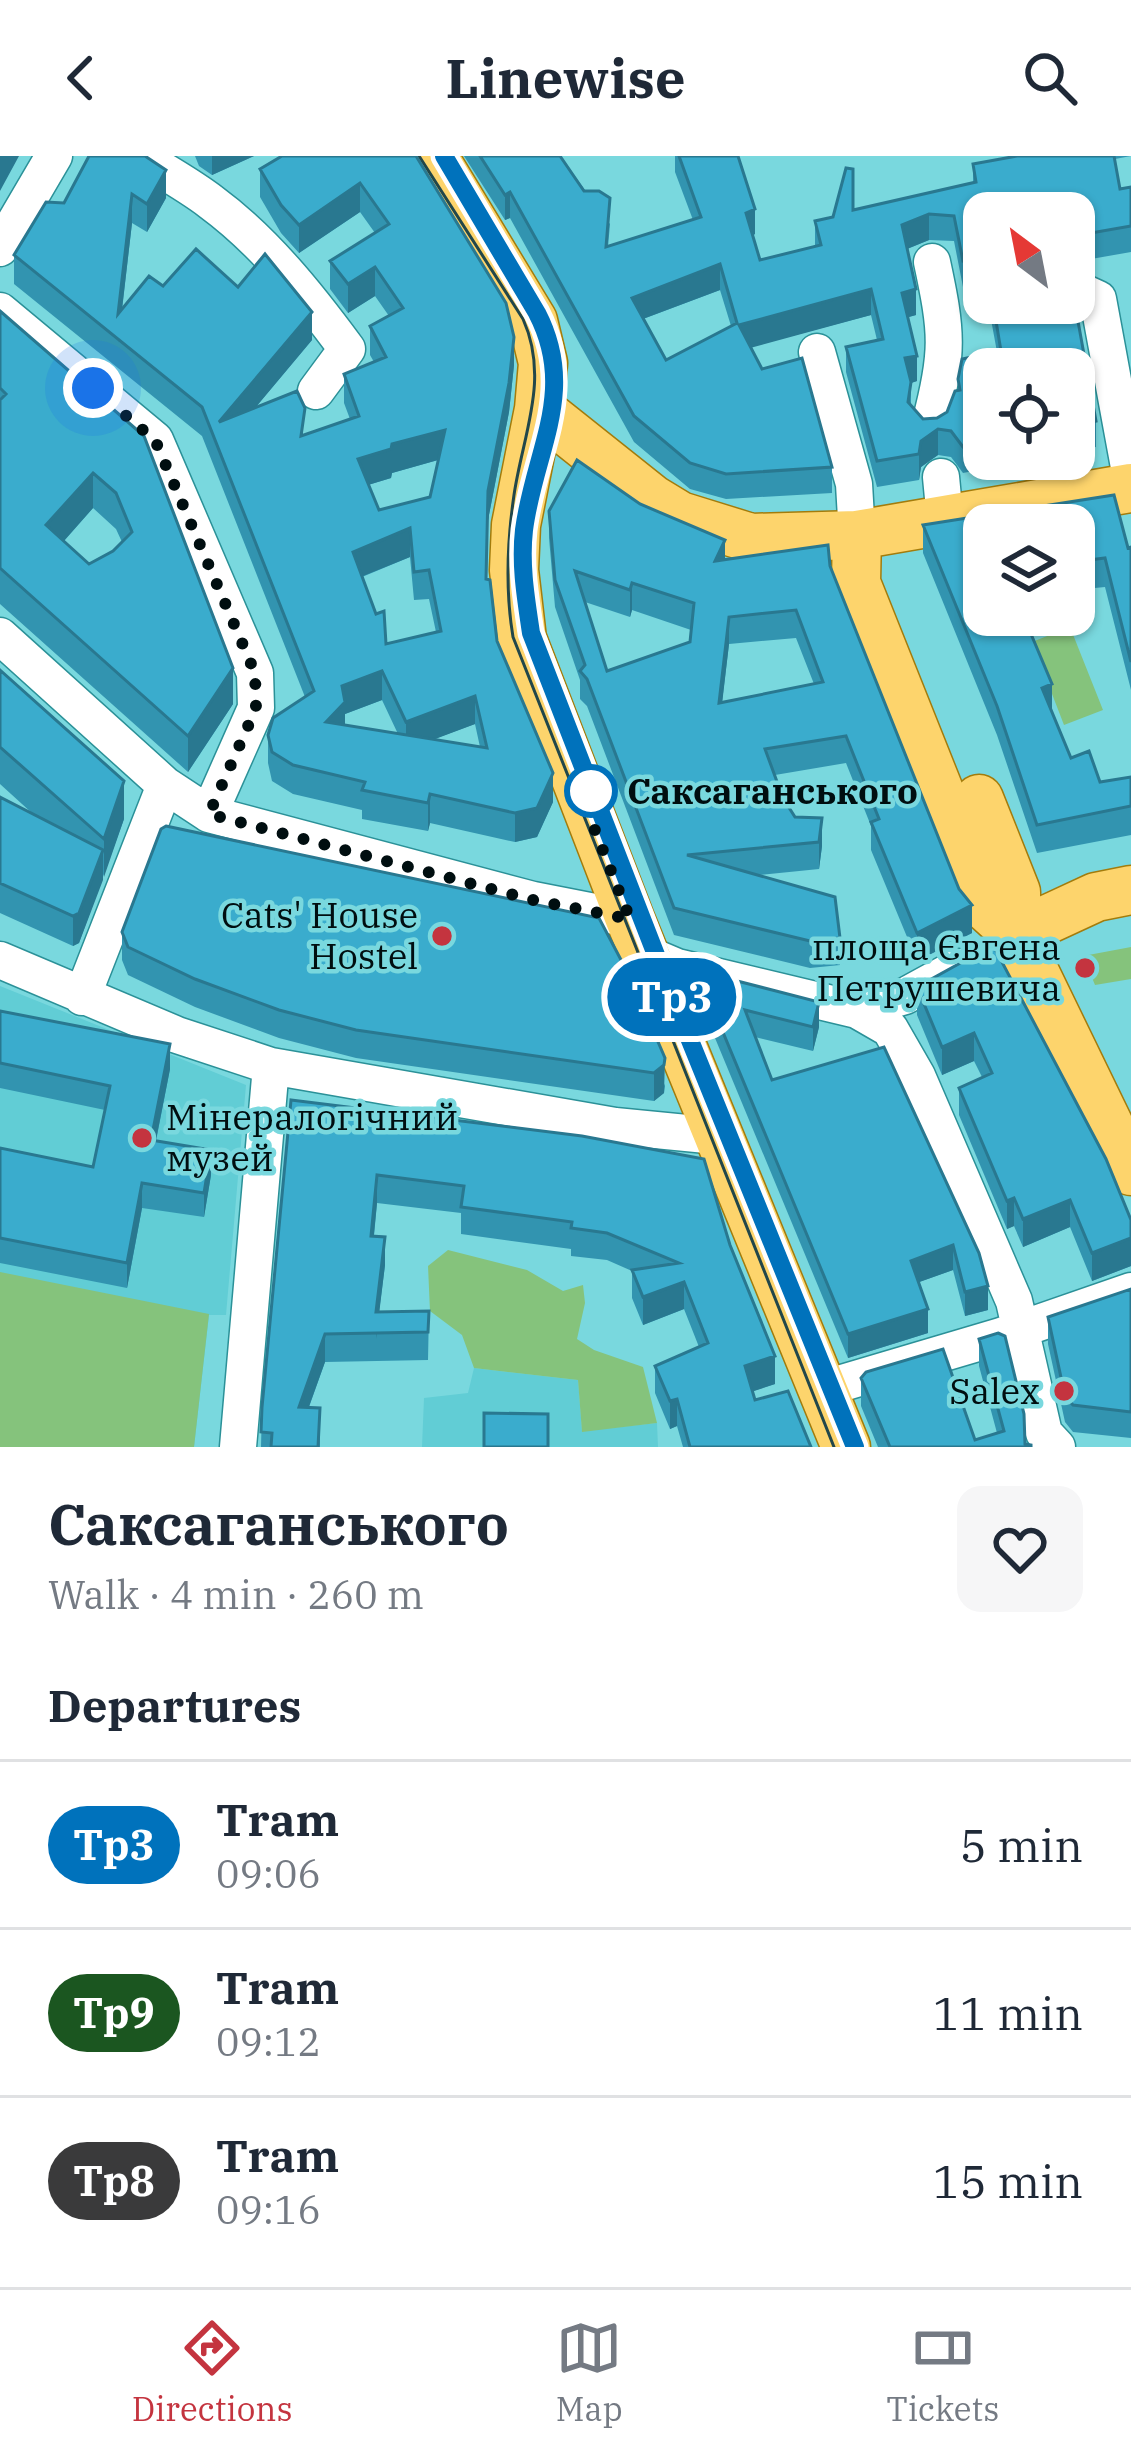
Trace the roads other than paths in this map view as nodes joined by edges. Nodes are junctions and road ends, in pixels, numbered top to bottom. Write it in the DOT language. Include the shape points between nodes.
graph roads {
  1 [pos="54,156"];
  2 [pos="139,156"];
  3 [pos="433,156"];
  4 [pos="0,248"];
  5 [pos="932,262"];
  6 [pos="1101,293"];
  7 [pos="0,311"];
  8 [pos="817,352"];
  9 [pos="316,391"];
  10 [pos="539,409"];
  11 [pos="930,423"];
  12 [pos="1131,478"];
  13 [pos="1131,488"];
  14 [pos="857,535"];
  15 [pos="0,636"];
  16 [pos="165,785"];
  17 [pos="209,814"];
  18 [pos="1131,890"];
  19 [pos="1016,934"];
  20 [pos="637,936"];
  21 [pos="0,960"];
  22 [pos="82,997"];
  23 [pos="857,1010"];
  24 [pos="271,1066"];
  25 [pos="718,1136"];
  26 [pos="1131,1171"];
  27 [pos="1131,1291"];
  28 [pos="1022,1329"];
  29 [pos="832,1414"];
  30 [pos="238,1447"];
  31 [pos="1057,1447"];
  1 -- 4 [label="street"];
  2 -- 9 [label="street" via="219,208 322,315 347,349"];
  3 -- 10 [label="main road" via="533,321 543,363"];
  5 -- 11 [label="street" via="947,332"];
  6 -- 12 [label="street"];
  7 -- 17 [label="street" via="155,440 255,673 256,708"];
  8 -- 14 [label="street" via="854,484"];
  10 -- 14 [label="main road" via="680,516 751,538"];
  10 -- 20 [label="main road" via="516,525 518,619"];
  13 -- 14 [label="main road" via="943,498"];
  14 -- 19 [label="main road" via="887,572 1016,892"];
  15 -- 16 [label="street"];
  16 -- 17 [label="street"];
  16 -- 22 [label="street"];
  17 -- 20 [label="street" via="533,900"];
  18 -- 19 [label="main road"];
  19 -- 23 [label="street" via="904,996"];
  19 -- 26 [label="main road"];
  20 -- 23 [label="street" via="677,967"];
  20 -- 25 [label="main road"];
  21 -- 22 [label="street"];
  22 -- 24 [label="street"];
  23 -- 28 [label="street" via="890,1029 917,1076"];
  24 -- 25 [label="street" via="615,1126"];
  24 -- 30 [label="street"];
  25 -- 29 [label="main road"];
  27 -- 28 [label="street"];
  28 -- 29 [label="street"];
  28 -- 31 [label="street" via="1044,1433"];
}
